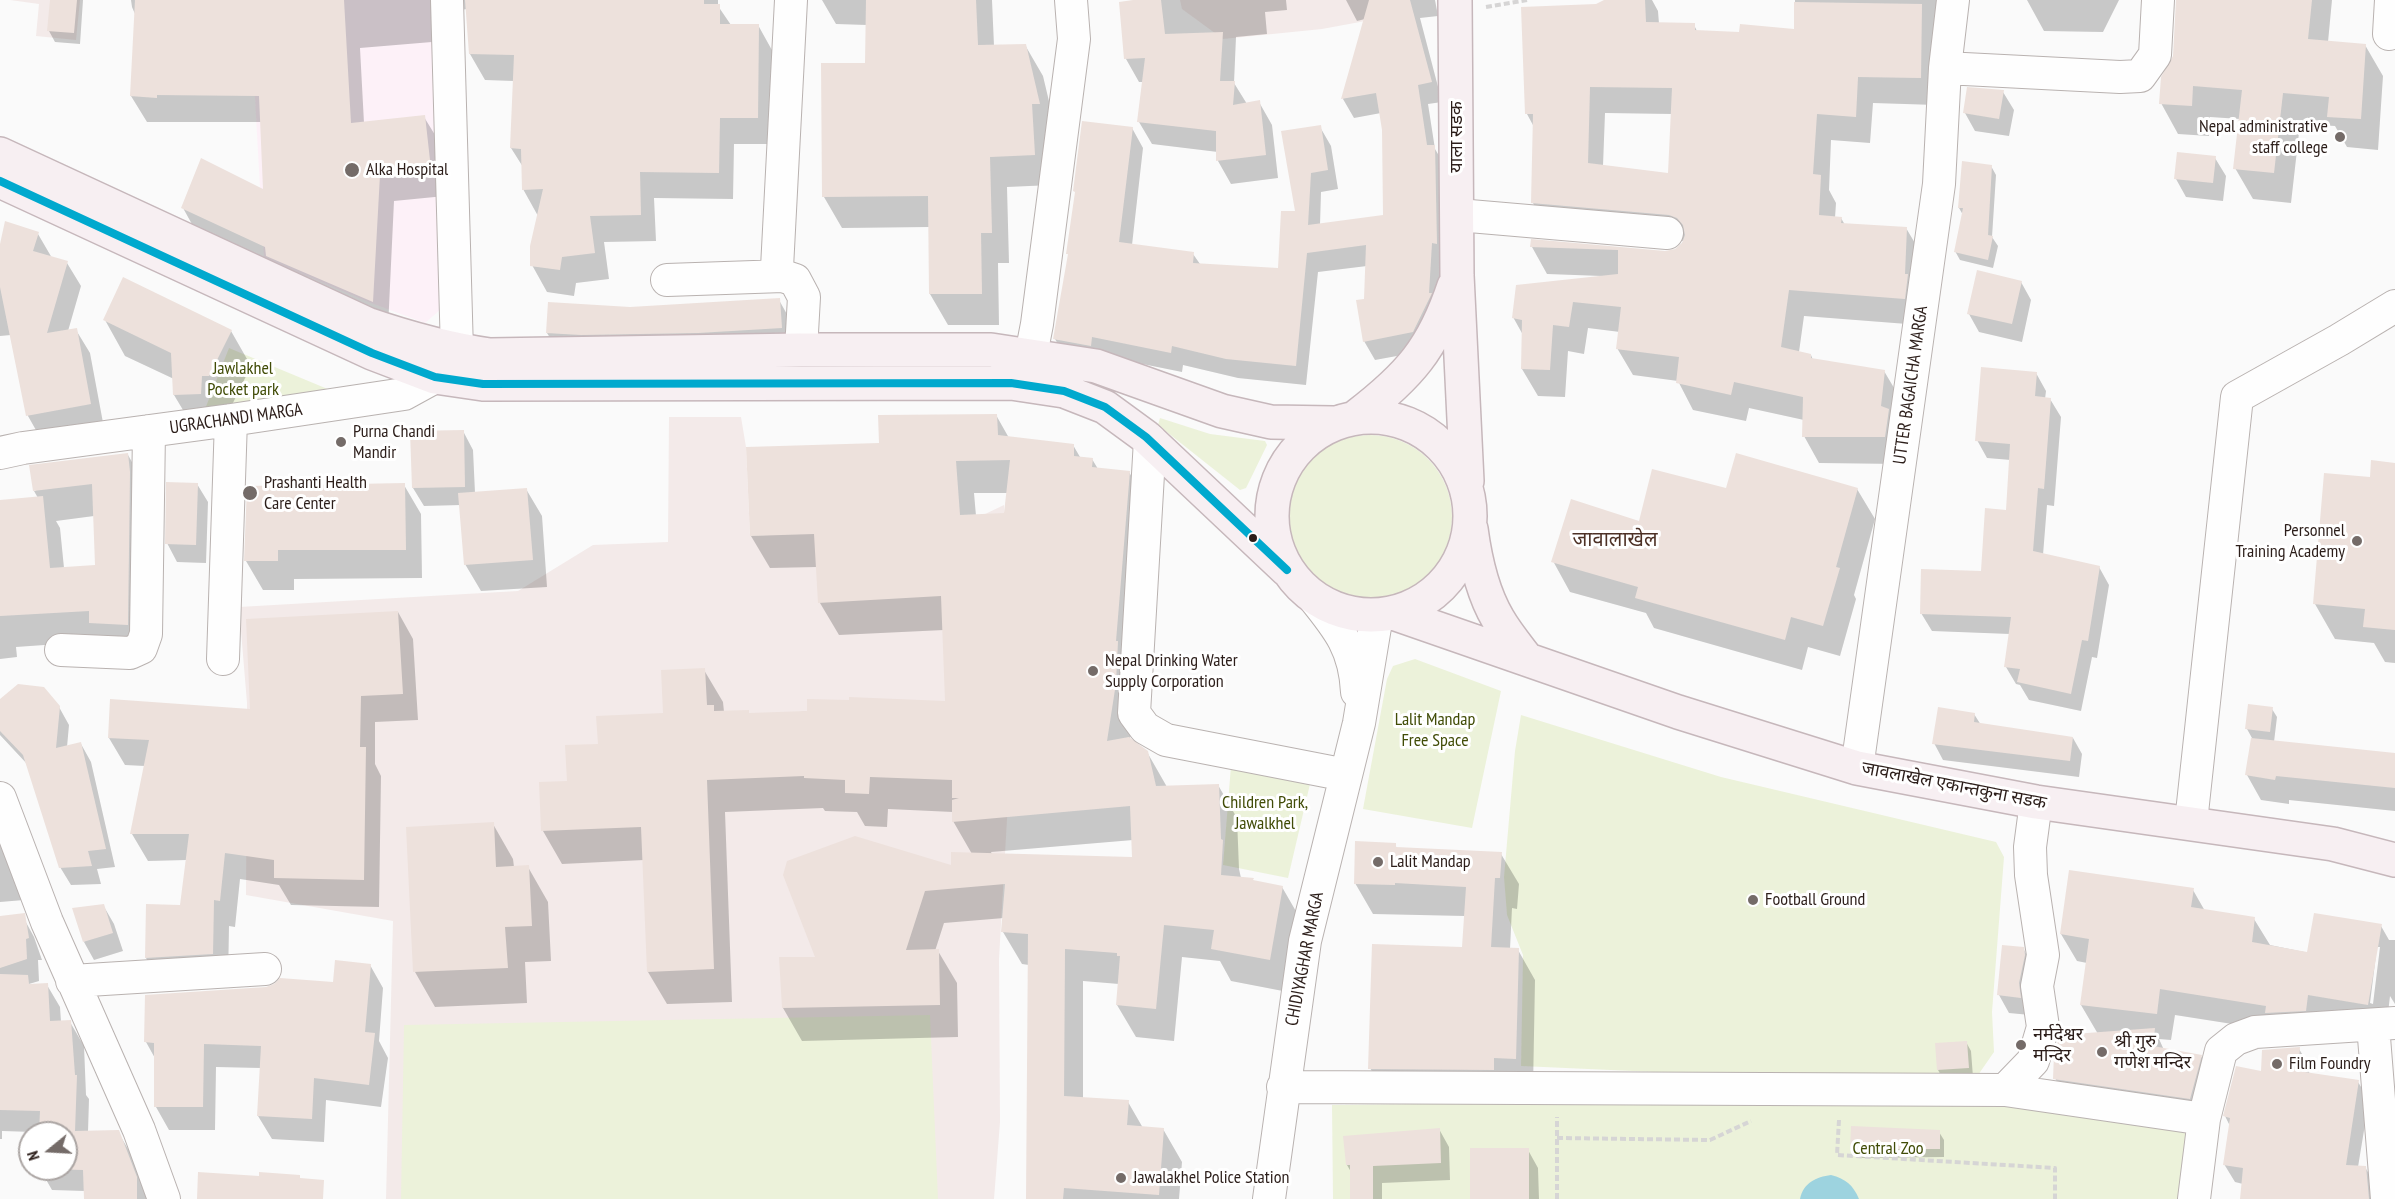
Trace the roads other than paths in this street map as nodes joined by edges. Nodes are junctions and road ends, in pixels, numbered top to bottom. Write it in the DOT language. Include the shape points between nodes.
graph roads {
  1 [pos="447,0"];
  2 [pos="791,0"];
  3 [pos="1071,0"];
  4 [pos="1953,0"];
  5 [pos="2158,0"];
  6 [pos="2391,0"];
  7 [pos="1456,6"];
  8 [pos="2389,34"];
  9 [pos="1945,68"];
  10 [pos="0,154"];
  11 [pos="0,181"];
  12 [pos="1458,215"];
  13 [pos="1667,233"];
  14 [pos="1457,275"];
  15 [pos="783,276"];
  16 [pos="667,280"];
  17 [pos="2395,306"];
  18 [pos="801,350"];
  19 [pos="457,351"];
  20 [pos="1031,355"];
  21 [pos="435,376"];
  22 [pos="1345,419"];
  23 [pos="231,420"];
  24 [pos="149,431"];
  25 [pos="1150,440"];
  26 [pos="0,453"];
  27 [pos="1467,489"];
  28 [pos="1470,526"];
  29 [pos="1287,570"];
  30 [pos="1313,597"];
  31 [pos="1385,614"];
  32 [pos="61,650"];
  33 [pos="1526,658"];
  34 [pos="223,659"];
  35 [pos="1359,723"];
  36 [pos="1857,768"];
  37 [pos="1346,775"];
  38 [pos="0,798"];
  39 [pos="2036,802"];
  40 [pos="2191,822"];
  41 [pos="2395,860"];
  42 [pos="265,969"];
  43 [pos="72,981"];
  44 [pos="2384,1024"];
  45 [pos="1283,1087"];
  46 [pos="2005,1090"];
  47 [pos="2204,1119"];
  48 [pos="164,1199"];
  49 [pos="1269,1199"];
  50 [pos="2194,1199"];
  51 [pos="2387,1199"];
  1 -- 19 [label="street"];
  2 -- 15 [label="street" via="777,268"];
  3 -- 20 [label="street" via="1074,39"];
  4 -- 9 [label="street, UTTER BAGAICHA MARGA"];
  5 -- 9 [label="street" via="2155,56 2140,76"];
  6 -- 8 [label="street"];
  7 -- 12 [label="main road, याला सडक"];
  9 -- 36 [label="street, UTTER BAGAICHA MARGA" via="1939,184"];
  10 -- 19 [label="main road" via="367,324"];
  11 -- 21 [label="main road" via="372,353"];
  12 -- 13 [label="street"];
  12 -- 14 [label="main road, याला सडक"];
  14 -- 22 [label="main road" via="1443,319 1422,354 1393,388"];
  14 -- 27 [label="main road"];
  15 -- 16 [label="street"];
  15 -- 18 [label="street" via="795,280 804,297"];
  17 -- 40 [label="street" via="2237,397"];
  18 -- 19 [label="main road" via="490,355"];
  18 -- 20 [label="main road" via="991,350"];
  19 -- 21 [label="street, UGRACHANDI MARGA"];
  20 -- 22 [label="main road" via="1096,366 1222,411 1271,422"];
  21 -- 23 [label="street, UGRACHANDI MARGA" via="404,394"];
  21 -- 25 [label="main road" via="483,384 1011,383 1064,391 1105,407"];
  22 -- 27 [label="main road" via="1393,418 1426,432 1452,456"];
  22 -- 29 [label="main road" via="1308,437 1288,459 1276,485 1271,514 1275,543"];
  23 -- 24 [label="street, UGRACHANDI MARGA"];
  23 -- 34 [label="street"];
  24 -- 26 [label="street, UGRACHANDI MARGA"];
  24 -- 32 [label="street" via="146,634 141,648 130,653"];
  25 -- 29 [label="main road"];
  25 -- 37 [label="street" via="1134,712 1145,728 1166,740"];
  27 -- 28 [label="main road"];
  28 -- 31 [label="main road" via="1462,556 1445,582 1421,602"];
  28 -- 33 [label="main road" via="1475,558 1497,619"];
  29 -- 30 [label="main road"];
  30 -- 31 [label="main road" via="1355,614"];
  30 -- 35 [label="street, CHIDIYAGHAR MARGA" via="1343,634 1356,671"];
  31 -- 33 [label="main road, जावलाखेल एकान्तकुना सडक"];
  31 -- 35 [label="street, CHIDIYAGHAR MARGA"];
  33 -- 36 [label="main road, जावलाखेल एकान्तकुना सडक" via="1678,712"];
  35 -- 37 [label="street, CHIDIYAGHAR MARGA"];
  36 -- 39 [label="main road, जावलाखेल एकान्तकुना सडक"];
  37 -- 45 [label="street, CHIDIYAGHAR MARGA" via="1305,941"];
  38 -- 43 [label="street"];
  39 -- 40 [label="main road, जावलाखेल एकान्तकुना सडक"];
  39 -- 46 [label="street" via="2030,847 2043,955 2037,986 2043,1027 2033,1061"];
  40 -- 41 [label="main road, जावलाखेल एकान्तकुना सडक" via="2333,844"];
  42 -- 43 [label="street"];
  43 -- 48 [label="street" via="139,1130"];
  44 -- 47 [label="street" via="2255,1032 2236,1039 2221,1051"];
  44 -- 51 [label="street"];
  45 -- 46 [label="street"];
  45 -- 49 [label="street, CHIDIYAGHAR MARGA"];
  46 -- 47 [label="street"];
  47 -- 50 [label="street"];
}
